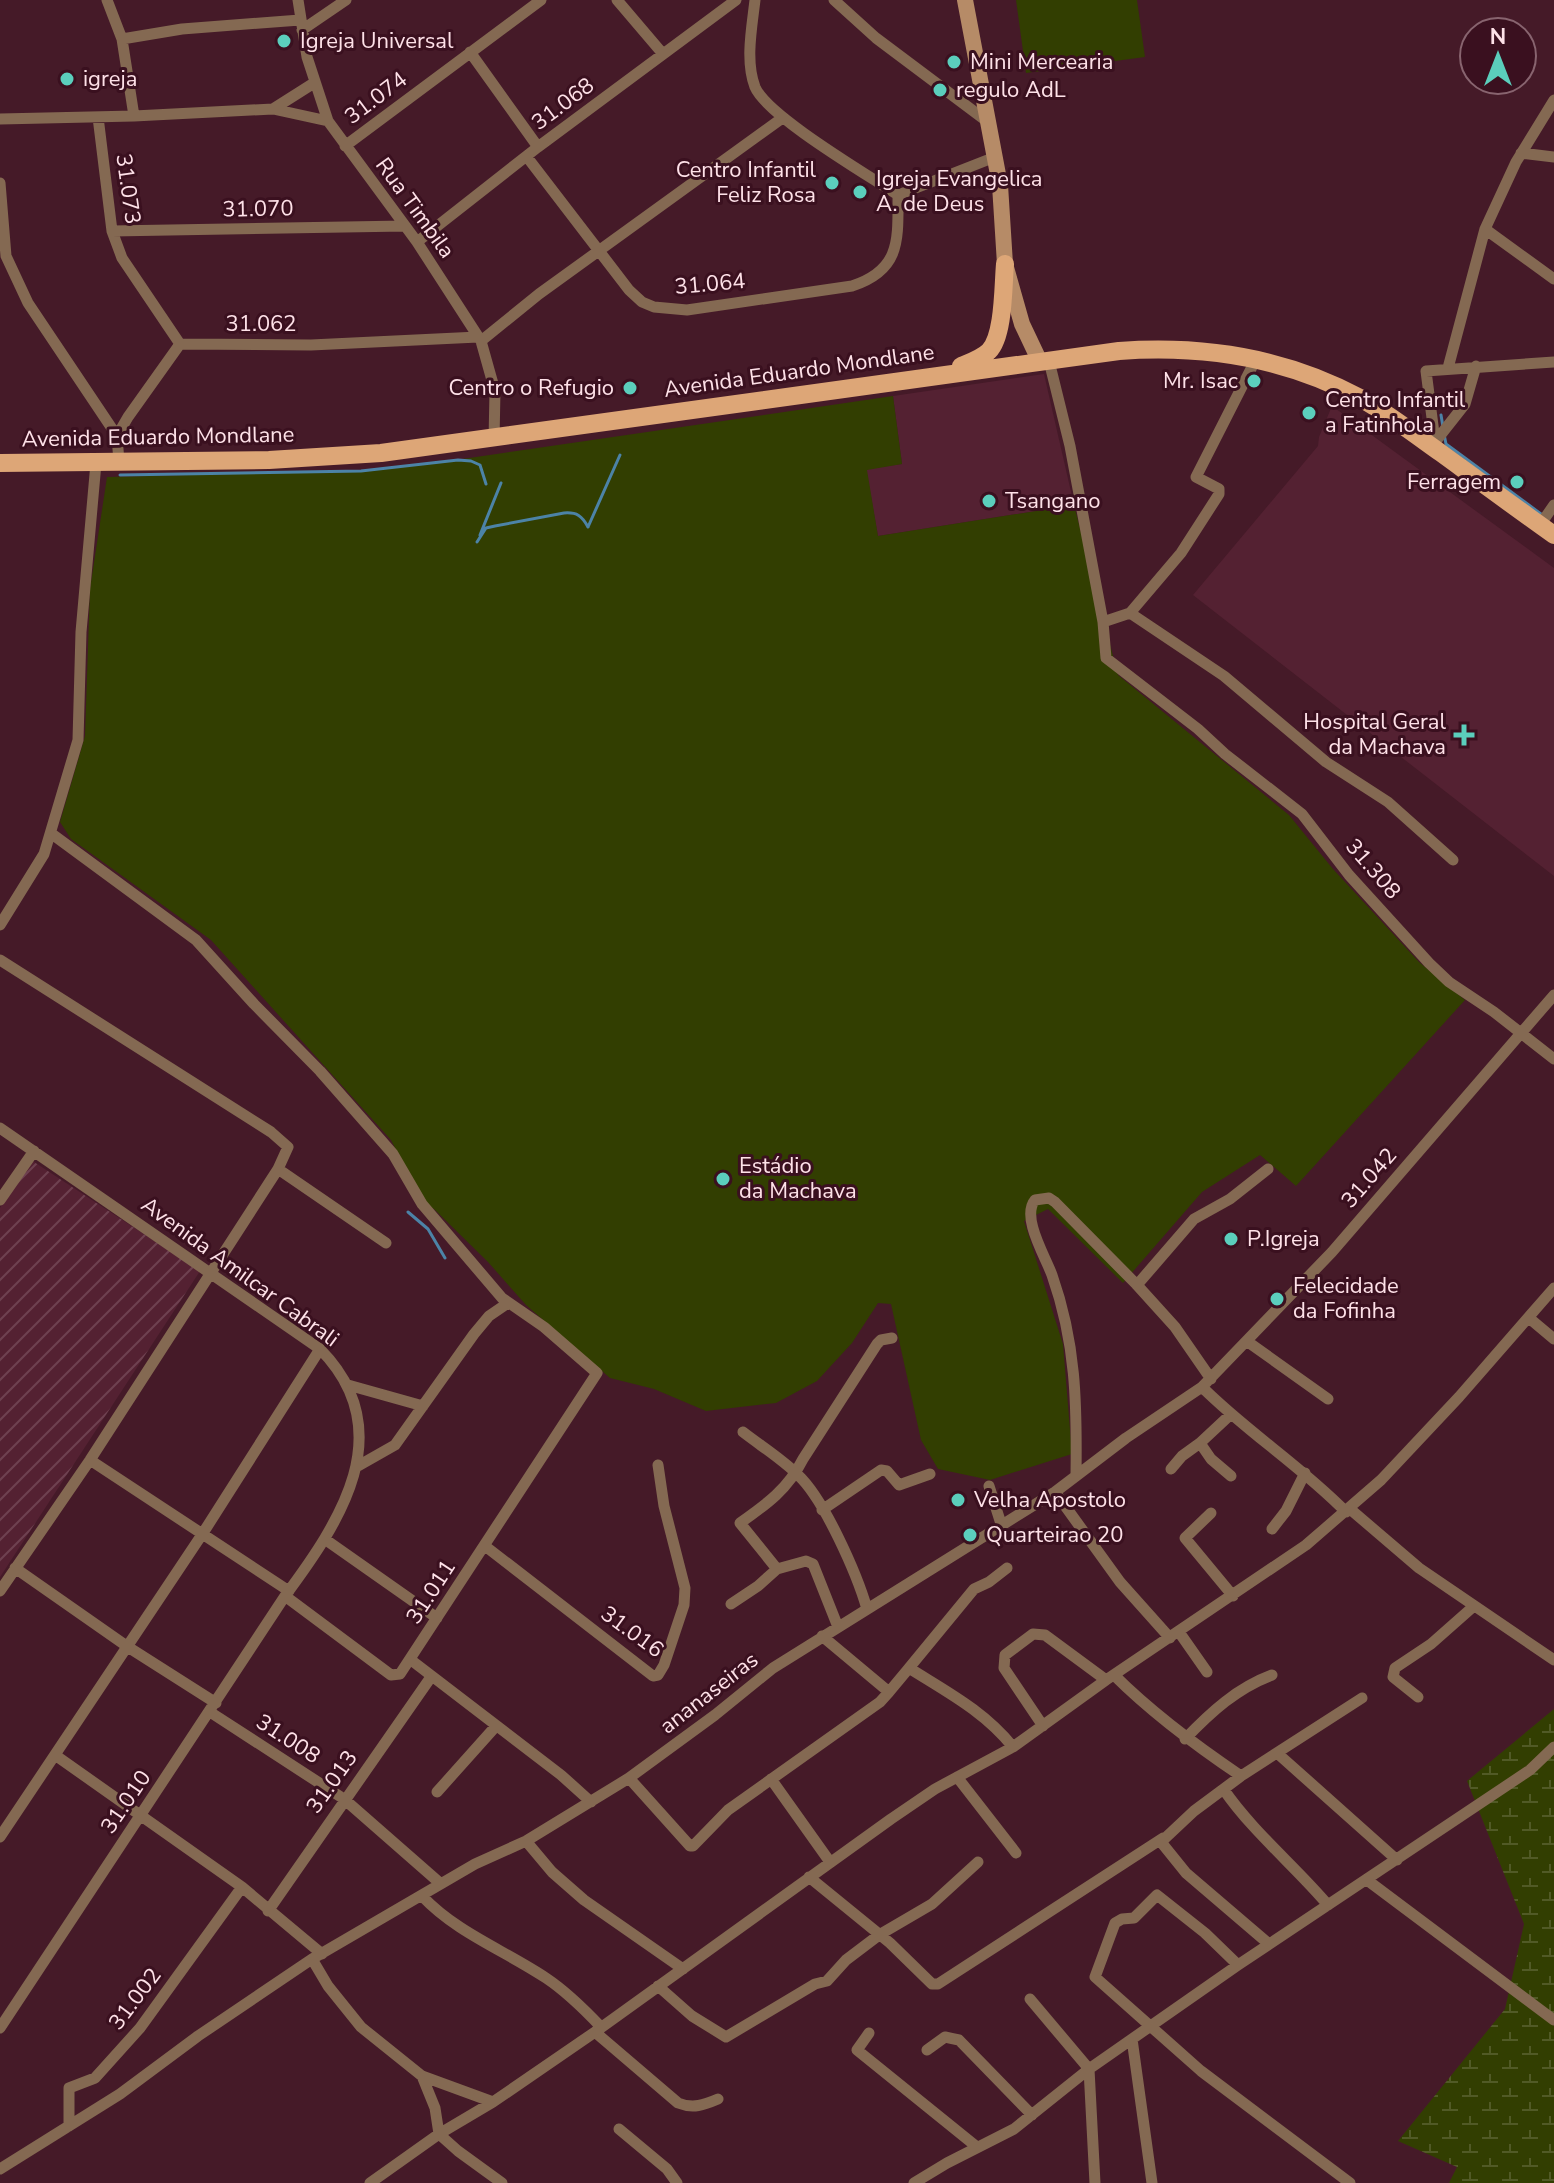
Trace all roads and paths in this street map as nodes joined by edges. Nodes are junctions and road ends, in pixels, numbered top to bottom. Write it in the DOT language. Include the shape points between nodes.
graph roads {
  1 [pos="107,0"];
  2 [pos="298,0"];
  3 [pos="346,0"];
  4 [pos="541,0"];
  5 [pos="617,0"];
  6 [pos="736,0"];
  7 [pos="755,0"];
  8 [pos="834,0"];
  9 [pos="965,0"];
  10 [pos="301,25"];
  11 [pos="122,39"];
  12 [pos="470,52"];
  13 [pos="663,54"];
  14 [pos="314,83"];
  15 [pos="1554,100"];
  16 [pos="273,109"];
  17 [pos="134,116"];
  18 [pos="98,117"];
  19 [pos="0,119"];
  20 [pos="781,119"];
  21 [pos="328,121"];
  22 [pos="988,122"];
  23 [pos="345,146"];
  24 [pos="538,147"];
  25 [pos="1521,153"];
  26 [pos="527,157"];
  27 [pos="995,157"];
  28 [pos="1554,157"];
  29 [pos="0,183"];
  30 [pos="898,195"];
  31 [pos="405,226"];
  32 [pos="1485,229"];
  33 [pos="112,231"];
  34 [pos="417,242"];
  35 [pos="600,251"];
  36 [pos="1005,264"];
  37 [pos="1554,279"];
  38 [pos="480,339"];
  39 [pos="180,344"];
  40 [pos="1256,359"];
  41 [pos="1045,361"];
  42 [pos="1554,362"];
  43 [pos="1476,366"];
  44 [pos="1448,368"];
  45 [pos="944,374"];
  46 [pos="117,436"];
  47 [pos="494,440"];
  48 [pos="1436,446"];
  49 [pos="119,462"];
  50 [pos="0,463"];
  51 [pos="96,463"];
  52 [pos="1554,505"];
  53 [pos="1547,530"];
  54 [pos="1130,613"];
  55 [pos="1103,622"];
  56 [pos="52,834"];
  57 [pos="1453,860"];
  58 [pos="0,925"];
  59 [pos="0,960"];
  60 [pos="1554,995"];
  61 [pos="1520,1034"];
  62 [pos="1554,1059"];
  63 [pos="0,1128"];
  64 [pos="34,1151"];
  65 [pos="278,1169"];
  66 [pos="1268,1169"];
  67 [pos="0,1200"];
  68 [pos="386,1243"];
  69 [pos="211,1272"];
  70 [pos="1137,1285"];
  71 [pos="1554,1288"];
  72 [pos="508,1303"];
  73 [pos="1529,1318"];
  74 [pos="892,1338"];
  75 [pos="1554,1339"];
  76 [pos="1248,1342"];
  77 [pos="320,1349"];
  78 [pos="1206,1383"];
  79 [pos="348,1385"];
  80 [pos="1328,1399"];
  81 [pos="423,1406"];
  82 [pos="1230,1415"];
  83 [pos="743,1432"];
  84 [pos="1200,1443"];
  85 [pos="90,1460"];
  86 [pos="658,1465"];
  87 [pos="358,1466"];
  88 [pos="1171,1469"];
  89 [pos="797,1473"];
  90 [pos="1305,1473"];
  91 [pos="930,1474"];
  92 [pos="1076,1475"];
  93 [pos="1231,1476"];
  94 [pos="989,1486"];
  95 [pos="1055,1492"];
  96 [pos="822,1510"];
  97 [pos="1348,1510"];
  98 [pos="1211,1513"];
  99 [pos="1002,1527"];
  100 [pos="1272,1529"];
  101 [pos="203,1533"];
  102 [pos="326,1540"];
  103 [pos="485,1546"];
  104 [pos="15,1568"];
  105 [pos="1007,1568"];
  106 [pos="777,1569"];
  107 [pos="0,1591"];
  108 [pos="287,1594"];
  109 [pos="1233,1596"];
  110 [pos="731,1604"];
  111 [pos="1474,1606"];
  112 [pos="867,1609"];
  113 [pos="437,1618"];
  114 [pos="838,1627"];
  115 [pos="1174,1635"];
  116 [pos="822,1636"];
  117 [pos="128,1647"];
  118 [pos="411,1660"];
  119 [pos="1554,1660"];
  120 [pos="909,1668"];
  121 [pos="1207,1672"];
  122 [pos="1272,1675"];
  123 [pos="431,1677"];
  124 [pos="1110,1677"];
  125 [pos="889,1692"];
  126 [pos="1418,1697"];
  127 [pos="1362,1698"];
  128 [pos="213,1707"];
  129 [pos="496,1726"];
  130 [pos="1043,1726"];
  131 [pos="1185,1739"];
  132 [pos="1013,1747"];
  133 [pos="1554,1747"];
  134 [pos="1277,1753"];
  135 [pos="55,1755"];
  136 [pos="1241,1776"];
  137 [pos="957,1777"];
  138 [pos="629,1778"];
  139 [pos="771,1779"];
  140 [pos="1224,1790"];
  141 [pos="437,1792"];
  142 [pos="344,1799"];
  143 [pos="591,1802"];
  144 [pos="141,1816"];
  145 [pos="0,1837"];
  146 [pos="1163,1838"];
  147 [pos="526,1841"];
  148 [pos="1016,1853"];
  149 [pos="1397,1860"];
  150 [pos="830,1862"];
  151 [pos="978,1862"];
  152 [pos="809,1877"];
  153 [pos="1367,1880"];
  154 [pos="441,1884"];
  155 [pos="242,1887"];
  156 [pos="422,1896"];
  157 [pos="1328,1905"];
  158 [pos="268,1911"];
  159 [pos="879,1935"];
  160 [pos="1269,1944"];
  161 [pos="317,1956"];
  162 [pos="1238,1965"];
  163 [pos="683,1969"];
  164 [pos="658,1986"];
  165 [pos="1030,1999"];
  166 [pos="1554,2020"];
  167 [pos="1152,2025"];
  168 [pos="0,2028"];
  169 [pos="598,2030"];
  170 [pos="869,2033"];
  171 [pos="1132,2039"];
  172 [pos="927,2050"];
  173 [pos="1089,2069"];
  174 [pos="422,2076"];
  175 [pos="718,2099"];
  176 [pos="493,2102"];
  177 [pos="1032,2115"];
  178 [pos="69,2126"];
  179 [pos="619,2129"];
  180 [pos="439,2134"];
  181 [pos="977,2147"];
  182 [pos="0,2169"];
  183 [pos="370,2183"];
  184 [pos="502,2183"];
  185 [pos="677,2183"];
  186 [pos="914,2183"];
  187 [pos="1095,2183"];
  188 [pos="1152,2183"];
  189 [pos="1350,2183"];
  1 -- 11 [label="street"];
  2 -- 10 [label="street, Rua Timbila"];
  3 -- 10 [label="street"];
  4 -- 12 [label="street, 31.074"];
  5 -- 13 [label="street"];
  6 -- 13 [label="street, 31.068"];
  7 -- 20 [label="street" via="750,32 755,88"];
  8 -- 22 [label="street"];
  9 -- 22 [label="street"];
  10 -- 11 [label="street" via="182,29"];
  10 -- 14 [label="street, Rua Timbila"];
  11 -- 17 [label="street"];
  12 -- 23 [label="street, 31.074"];
  12 -- 24 [label="street"];
  13 -- 24 [label="street, 31.068"];
  14 -- 16 [label="street"];
  14 -- 21 [label="street, Rua Timbila"];
  15 -- 25 [label="street"];
  16 -- 17 [label="street"];
  16 -- 21 [label="street"];
  17 -- 18 [label="street"];
  18 -- 19 [label="street"];
  18 -- 33 [label="street, 31.073"];
  20 -- 30 [label="street"];
  20 -- 35 [label="street"];
  21 -- 23 [label="street, Rua Timbila"];
  22 -- 27 [label="street"];
  23 -- 31 [label="street, Rua Timbila"];
  24 -- 26 [label="street, 31.068"];
  25 -- 28 [label="street"];
  25 -- 32 [label="street"];
  26 -- 34 [label="street, 31.068"];
  26 -- 35 [label="street, 31.064"];
  27 -- 30 [label="street"];
  27 -- 36 [label="street"];
  29 -- 46 [label="street" via="6,256 28,303"];
  30 -- 35 [label="street, 31.064" via="896,248 882,271 852,286 672,309 642,302"];
  31 -- 33 [label="street, 31.070"];
  31 -- 34 [label="street, Rua Timbila"];
  32 -- 37 [label="street"];
  32 -- 44 [label="street"];
  33 -- 39 [label="street, 31.073" via="122,258"];
  34 -- 38 [label="street, Rua Timbila"];
  35 -- 38 [label="street"];
  36 -- 41 [label="street" via="1022,324"];
  36 -- 45 [label="main road" via="995,343 986,354"];
  38 -- 39 [label="street, 31.062"];
  38 -- 47 [label="street, Rua Timbila" via="495,391"];
  39 -- 46 [label="street"];
  40 -- 41 [label="main road, Avenida Eduardo Mondlane" via="1151,349"];
  40 -- 48 [label="main road, Avenida Eduardo Mondlane" via="1358,397"];
  40 -- 54 [label="street" via="1196,477 1219,489 1219,494 1181,553"];
  41 -- 45 [label="main road, Avenida Eduardo Mondlane"];
  41 -- 55 [label="street, 31.308" via="1070,446"];
  42 -- 43 [label="street"];
  43 -- 44 [label="street"];
  43 -- 48 [label="street" via="1465,404"];
  44 -- 48 [label="street" via="1426,371"];
  45 -- 47 [label="main road, Avenida Eduardo Mondlane"];
  46 -- 49 [label="street"];
  47 -- 49 [label="main road, Avenida Eduardo Mondlane" via="306,458"];
  48 -- 53 [label="main road, Avenida Eduardo Mondlane"];
  49 -- 51 [label="main road, Avenida Eduardo Mondlane"];
  50 -- 51 [label="main road, Avenida Eduardo Mondlane"];
  51 -- 56 [label="street" via="81,632 78,740"];
  52 -- 53 [label="street"];
  54 -- 55 [label="street"];
  54 -- 57 [label="street" via="1224,676 1326,762 1388,802"];
  55 -- 61 [label="street, 31.308" via="1106,658 1302,814 1429,963"];
  56 -- 58 [label="street"];
  56 -- 72 [label="street" via="196,940 393,1154 422,1204"];
  59 -- 65 [label="street" via="282,1139 287,1152"];
  60 -- 61 [label="street, 31.042"];
  61 -- 62 [label="street, 31.308"];
  61 -- 76 [label="street, 31.042"];
  63 -- 64 [label="street, Avenida Amilcar Cabrali"];
  64 -- 67 [label="street"];
  64 -- 69 [label="street, Avenida Amilcar Cabrali"];
  65 -- 68 [label="street"];
  65 -- 69 [label="street"];
  66 -- 70 [label="street" via="1194,1219"];
  69 -- 77 [label="street, Avenida Amilcar Cabrali"];
  69 -- 85 [label="street"];
  70 -- 78 [label="street" via="1175,1327"];
  70 -- 92 [label="street" via="1055,1202 1035,1200 1030,1211 1033,1229 1071,1343"];
  71 -- 73 [label="street"];
  72 -- 81 [label="street" via="489,1316"];
  72 -- 103 [label="street, 31.011" via="597,1373"];
  73 -- 75 [label="street"];
  73 -- 97 [label="street" via="1401,1460"];
  74 -- 89 [label="street" via="877,1344"];
  76 -- 78 [label="street, 31.042"];
  76 -- 80 [label="street"];
  77 -- 79 [label="street, Avenida Amilcar Cabrali"];
  77 -- 101 [label="street"];
  78 -- 82 [label="street"];
  78 -- 92 [label="street, ananaseiras"];
  79 -- 81 [label="street"];
  79 -- 87 [label="street, Avenida Amilcar Cabrali"];
  81 -- 87 [label="street" via="395,1445"];
  82 -- 84 [label="street"];
  82 -- 90 [label="street"];
  83 -- 89 [label="street"];
  84 -- 88 [label="street"];
  84 -- 93 [label="street"];
  85 -- 101 [label="street"];
  85 -- 104 [label="street"];
  86 -- 103 [label="street, 31.016" via="685,1588 684,1605 658,1675"];
  87 -- 102 [label="street, 31.010"];
  89 -- 96 [label="street"];
  89 -- 106 [label="street" via="767,1505 740,1523"];
  90 -- 97 [label="street"];
  90 -- 100 [label="street"];
  91 -- 96 [label="street" via="899,1485 881,1470"];
  92 -- 95 [label="street, ananaseiras"];
  94 -- 99 [label="street"];
  95 -- 99 [label="street, ananaseiras"];
  95 -- 115 [label="street" via="1120,1582"];
  96 -- 112 [label="street"];
  97 -- 109 [label="street"];
  97 -- 111 [label="street"];
  98 -- 109 [label="street" via="1185,1538"];
  99 -- 112 [label="street, ananaseiras"];
  101 -- 108 [label="street"];
  101 -- 117 [label="street"];
  102 -- 108 [label="street, 31.010"];
  102 -- 113 [label="street"];
  103 -- 113 [label="street, 31.011"];
  104 -- 107 [label="street"];
  104 -- 117 [label="street, 31.008"];
  105 -- 120 [label="street" via="974,1589"];
  106 -- 110 [label="street"];
  106 -- 114 [label="street" via="810,1561"];
  108 -- 118 [label="street" via="391,1675 400,1674"];
  108 -- 128 [label="street, 31.010"];
  109 -- 115 [label="street"];
  111 -- 119 [label="street"];
  111 -- 126 [label="street" via="1395,1668 1393,1677"];
  112 -- 114 [label="street, ananaseiras"];
  113 -- 118 [label="street, 31.011"];
  114 -- 116 [label="street, ananaseiras"];
  115 -- 121 [label="street"];
  115 -- 124 [label="street"];
  116 -- 125 [label="street"];
  116 -- 138 [label="street, ananaseiras"];
  117 -- 128 [label="street, 31.008"];
  117 -- 135 [label="street"];
  118 -- 123 [label="street"];
  120 -- 125 [label="street"];
  120 -- 132 [label="street" via="974,1707"];
  122 -- 131 [label="street" via="1212,1711"];
  123 -- 129 [label="street"];
  123 -- 142 [label="street, 31.013"];
  124 -- 130 [label="street"];
  124 -- 130 [label="street" via="1045,1635 1033,1634 1005,1655 1004,1668"];
  124 -- 131 [label="street"];
  125 -- 139 [label="street"];
  127 -- 134 [label="street"];
  128 -- 142 [label="street, 31.008"];
  128 -- 144 [label="street, 31.010"];
  129 -- 141 [label="street"];
  129 -- 143 [label="street"];
  130 -- 132 [label="street"];
  131 -- 136 [label="street"];
  132 -- 137 [label="street"];
  133 -- 149 [label="street" via="1530,1770"];
  134 -- 136 [label="street"];
  134 -- 149 [label="street"];
  135 -- 144 [label="street"];
  135 -- 145 [label="street"];
  136 -- 140 [label="street"];
  137 -- 148 [label="street"];
  137 -- 150 [label="street"];
  138 -- 139 [label="street" via="690,1846"];
  138 -- 143 [label="street, ananaseiras"];
  139 -- 150 [label="street"];
  140 -- 146 [label="street"];
  140 -- 157 [label="street"];
  142 -- 154 [label="street, 31.008"];
  142 -- 158 [label="street, 31.013"];
  143 -- 147 [label="street, ananaseiras"];
  144 -- 155 [label="street"];
  144 -- 168 [label="street, 31.010"];
  146 -- 159 [label="street" via="938,1984"];
  146 -- 160 [label="street" via="1164,1848 1186,1873"];
  147 -- 154 [label="street, ananaseiras"];
  147 -- 163 [label="street" via="584,1900"];
  149 -- 153 [label="street"];
  150 -- 152 [label="street"];
  151 -- 159 [label="street" via="932,1904"];
  152 -- 159 [label="street"];
  152 -- 163 [label="street"];
  153 -- 157 [label="street"];
  153 -- 166 [label="street"];
  154 -- 156 [label="street, ananaseiras"];
  155 -- 158 [label="street"];
  155 -- 178 [label="street, 31.002" via="140,2028 95,2078 69,2088"];
  156 -- 161 [label="street, ananaseiras"];
  156 -- 169 [label="street" via="455,1926 546,1978 578,2003"];
  157 -- 160 [label="street"];
  158 -- 161 [label="street"];
  159 -- 164 [label="street" via="827,1981 726,2037"];
  160 -- 162 [label="street"];
  161 -- 174 [label="street" via="328,1986 361,2027"];
  161 -- 178 [label="street, ananaseiras"];
  162 -- 167 [label="street"];
  162 -- 167 [label="street" via="1161,1896 1134,1918 1118,1920 1095,1977"];
  163 -- 164 [label="street"];
  164 -- 169 [label="street"];
  165 -- 173 [label="street"];
  167 -- 171 [label="street"];
  167 -- 189 [label="street" via="1201,2071"];
  169 -- 175 [label="street" via="678,2103 700,2106"];
  169 -- 176 [label="street"];
  170 -- 181 [label="street" via="857,2050"];
  171 -- 173 [label="street"];
  171 -- 188 [label="street"];
  172 -- 177 [label="street" via="945,2037 959,2040"];
  173 -- 177 [label="street"];
  173 -- 187 [label="street"];
  174 -- 176 [label="street"];
  174 -- 180 [label="street"];
  176 -- 180 [label="street"];
  177 -- 181 [label="street"];
  178 -- 182 [label="street, ananaseiras"];
  179 -- 185 [label="street"];
  180 -- 183 [label="street"];
  180 -- 184 [label="street"];
  181 -- 186 [label="street"];
}
